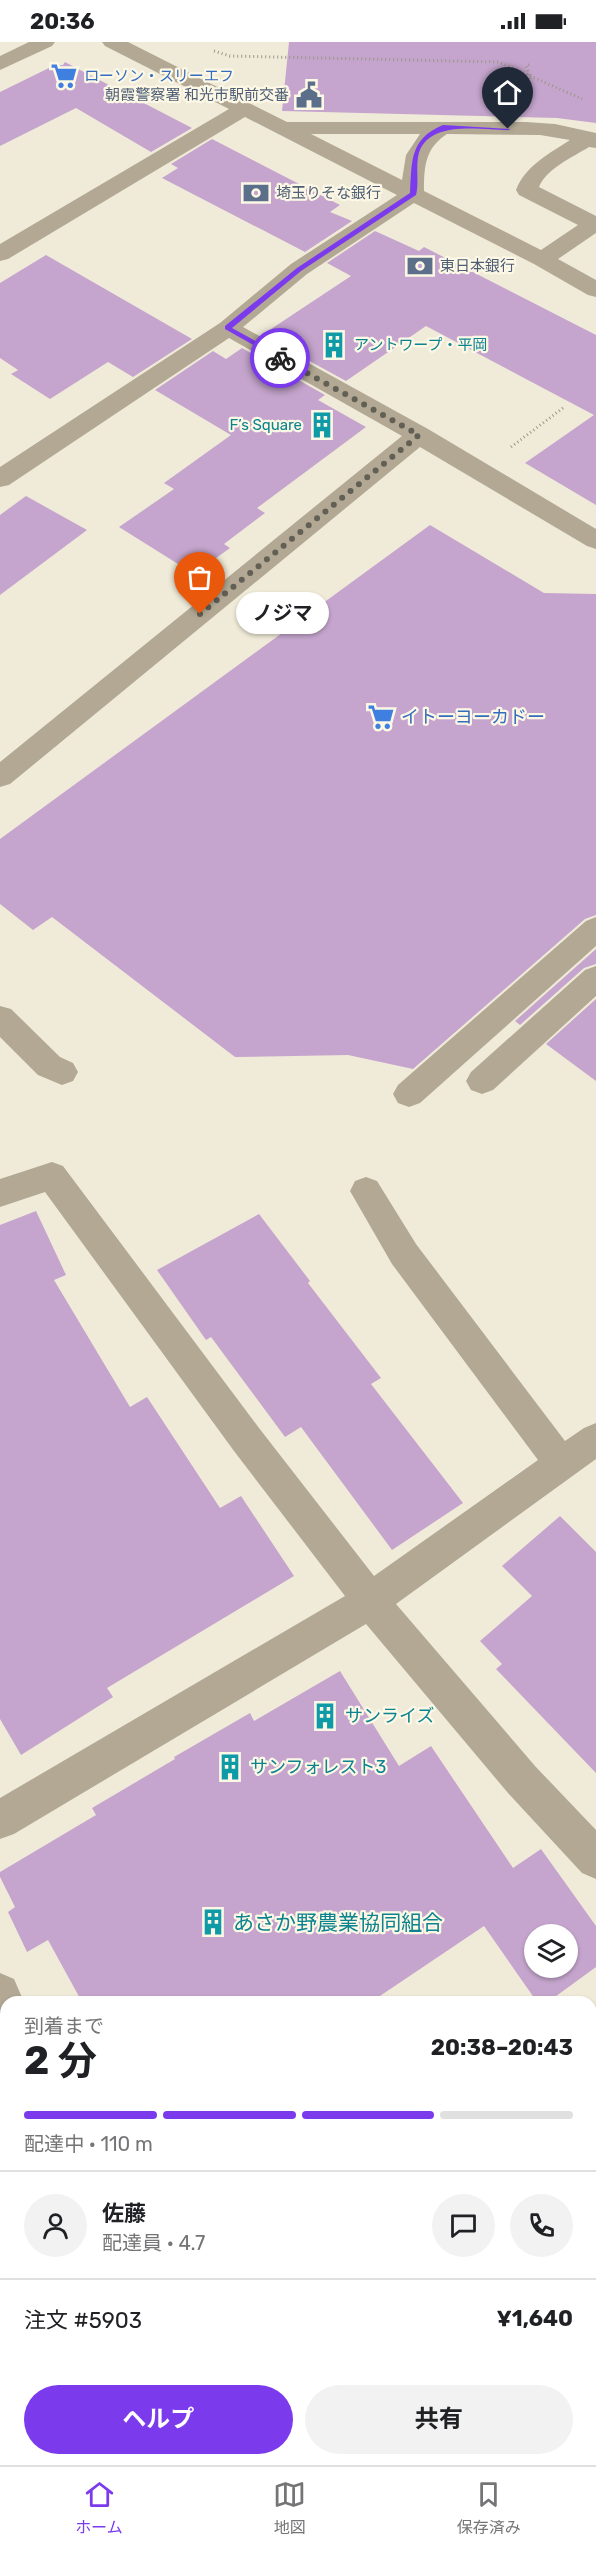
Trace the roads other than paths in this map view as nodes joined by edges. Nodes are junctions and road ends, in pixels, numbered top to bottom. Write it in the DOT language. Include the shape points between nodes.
graph roads {
  1 [pos="45,42"];
  2 [pos="112,42"];
  3 [pos="0,64"];
  4 [pos="244,109"];
  5 [pos="443,127"];
  6 [pos="283,128"];
  7 [pos="592,140"];
  8 [pos="413,194"];
  9 [pos="595,224"];
  10 [pos="0,254"];
  11 [pos="542,259"];
  12 [pos="596,290"];
  13 [pos="228,328"];
  14 [pos="419,435"];
  15 [pos="0,478"];
  16 [pos="596,540"];
  17 [pos="0,777"];
  18 [pos="596,929"];
  19 [pos="596,978"];
  20 [pos="0,1018"];
  21 [pos="62,1072"];
  22 [pos="482,1081"];
  23 [pos="409,1094"];
  24 [pos="366,1191"];
  25 [pos="0,1193"];
  26 [pos="596,1439"];
  27 [pos="562,1464"];
  28 [pos="370,1601"];
  29 [pos="0,1820"];
  30 [pos="596,1859"];
  1 -- 3 [label="street"];
  2 -- 4 [label="street"];
  4 -- 6 [label="street"];
  4 -- 10 [label="street"];
  5 -- 6 [label="street"];
  5 -- 7 [label="street" via="555,130"];
  5 -- 8 [label="street" via="421,143 415,156"];
  6 -- 8 [label="street"];
  7 -- 9 [label="street" via="536,173 527,190"];
  8 -- 11 [label="street"];
  8 -- 13 [label="street" via="299,269"];
  9 -- 11 [label="street"];
  11 -- 12 [label="street"];
  13 -- 14 [label="street"];
  13 -- 15 [label="street"];
  14 -- 16 [label="street"];
  14 -- 17 [label="street"];
  18 -- 23 [label="street"];
  19 -- 22 [label="street"];
  20 -- 21 [label="street" via="49,1066"];
  24 -- 27 [label="street" via="404,1254"];
  25 -- 28 [label="street" via="52,1176"];
  26 -- 27 [label="street"];
  27 -- 28 [label="street"];
  28 -- 29 [label="street"];
  28 -- 30 [label="street" via="469,1722"];
}
